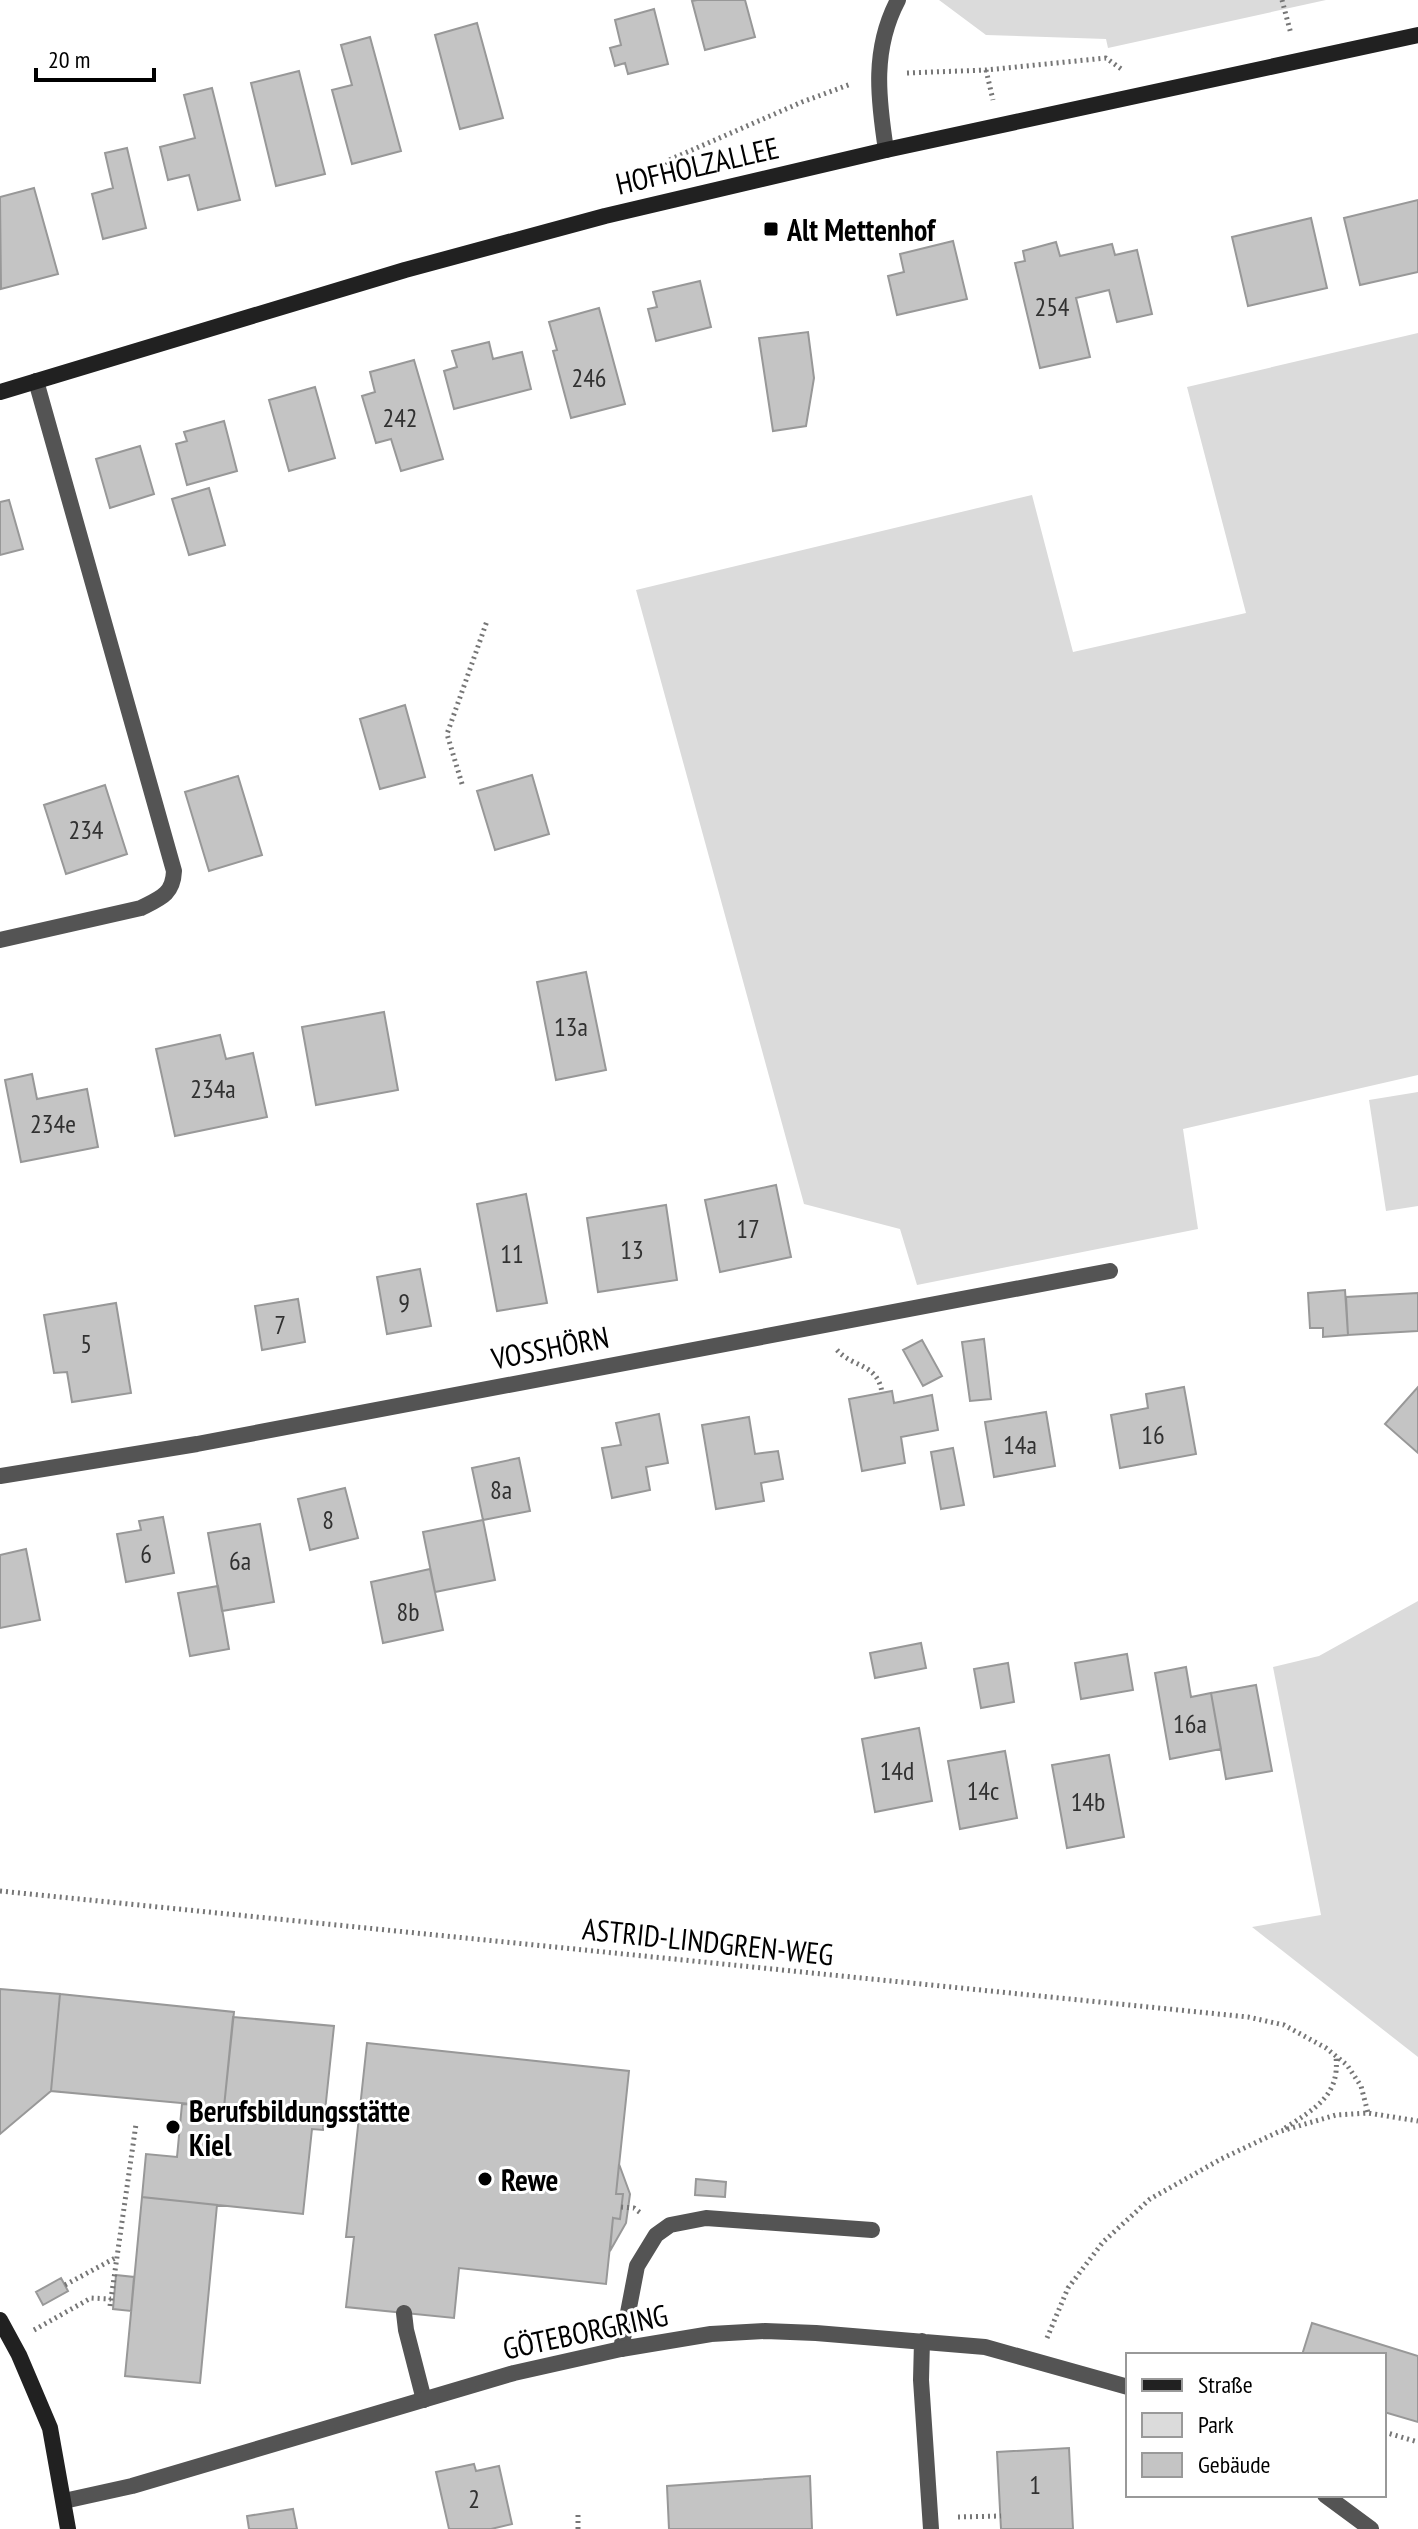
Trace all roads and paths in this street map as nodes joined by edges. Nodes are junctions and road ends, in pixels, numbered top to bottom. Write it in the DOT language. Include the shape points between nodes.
graph roads {
  1 [pos="898,0"];
  2 [pos="1282,0"];
  3 [pos="1284,9"];
  4 [pos="1418,35"];
  5 [pos="886,150"];
  6 [pos="36,381"];
  7 [pos="0,392"];
  8 [pos="487,621"];
  9 [pos="462,784"];
  10 [pos="0,940"];
  11 [pos="1110,1271"];
  12 [pos="825,1324"];
  13 [pos="882,1393"];
  14 [pos="0,1476"];
  15 [pos="0,1891"];
  16 [pos="1336,2056"];
  17 [pos="1368,2113"];
  18 [pos="1418,2121"];
  19 [pos="136,2124"];
  20 [pos="1278,2132"];
  21 [pos="872,2230"];
  22 [pos="117,2257"];
  23 [pos="65,2285"];
  24 [pos="404,2313"];
  25 [pos="0,2320"];
  26 [pos="922,2341"];
  27 [pos="12,2342"];
  28 [pos="621,2349"];
  29 [pos="1037,2361"];
  30 [pos="1126,2386"];
  31 [pos="424,2400"];
  32 [pos="1386,2433"];
  33 [pos="1418,2442"];
  34 [pos="1328,2497"];
  35 [pos="64,2501"];
  36 [pos="578,2511"];
  37 [pos="1001,2516"];
  38 [pos="930,2523"];
  39 [pos="68,2529"];
  40 [pos="578,2529"];
  41 [pos="1371,2529"];
  1 -- 5 [label="street" via="878,74"];
  2 -- 3 [label="path"];
  4 -- 5 [label="street, HOFHOLZALLEE"];
  5 -- 6 [label="street, HOFHOLZALLEE" via="456,256"];
  6 -- 7 [label="street, HOFHOLZALLEE"];
  6 -- 10 [label="street" via="174,871 173,884 163,897 141,908"];
  8 -- 9 [label="path" via="447,734"];
  11 -- 12 [label="street, VOSSHÖRN"];
  12 -- 13 [label="path" via="834,1347 864,1365 880,1382"];
  12 -- 14 [label="street, VOSSHÖRN" via="197,1444"];
  15 -- 16 [label="path, ASTRID-LINDGREN-WEG" via="1248,2017 1284,2025"];
  16 -- 17 [label="path, ASTRID-LINDGREN-WEG" via="1361,2086"];
  16 -- 20 [label="path" via="1332,2089 1316,2108"];
  17 -- 18 [label="path"];
  17 -- 20 [label="path" via="1336,2115"];
  19 -- 22 [label="path"];
  20 -- 29 [label="path" via="1150,2199 1103,2242 1068,2288"];
  21 -- 28 [label="street" via="717,2218 670,2225 656,2235 637,2266"];
  22 -- 23 [label="path"];
  22 -- 27 [label="path" via="110,2303 91,2298"];
  24 -- 31 [label="street"];
  25 -- 27 [label="street"];
  26 -- 28 [label="street, GÖTEBORGRING" via="765,2331"];
  26 -- 29 [label="street, GÖTEBORGRING" via="985,2347"];
  26 -- 38 [label="street"];
  27 -- 35 [label="street" via="50,2428"];
  28 -- 31 [label="street, GÖTEBORGRING"];
  29 -- 30 [label="street, GÖTEBORGRING"];
  31 -- 35 [label="street, GÖTEBORGRING"];
  32 -- 33 [label="path"];
  34 -- 41 [label="street"];
  35 -- 39 [label="street"];
  36 -- 40 [label="path"];
  37 -- 38 [label="path"];
}
